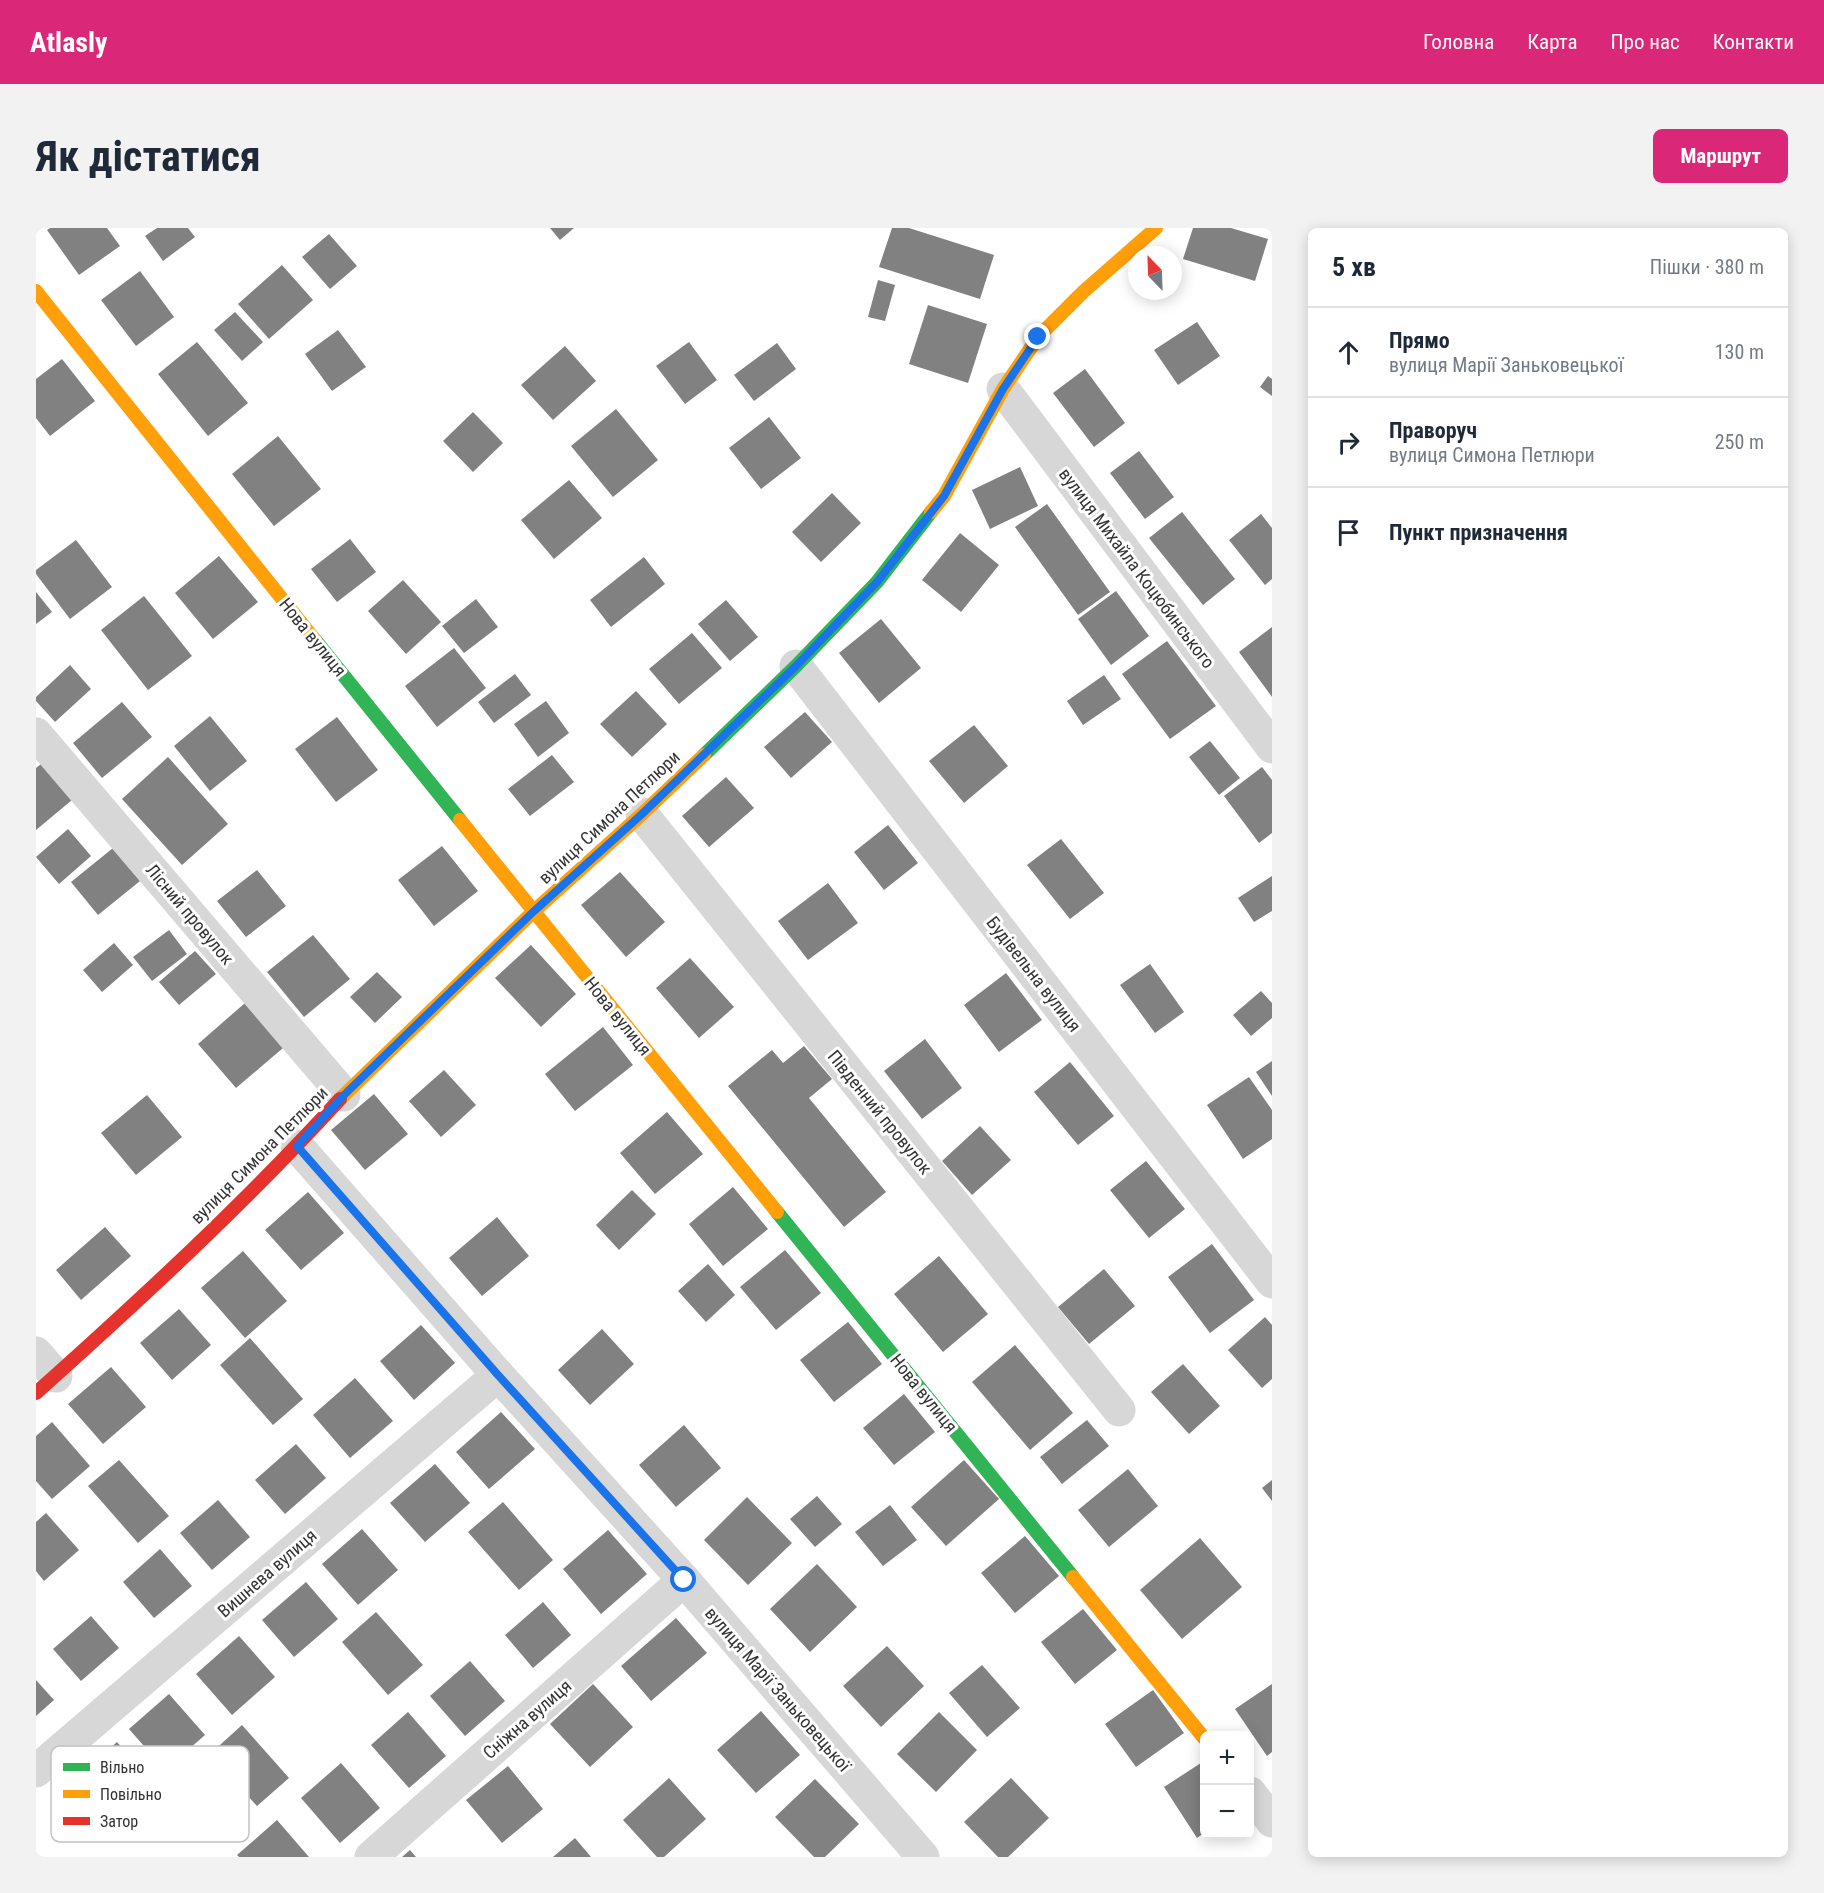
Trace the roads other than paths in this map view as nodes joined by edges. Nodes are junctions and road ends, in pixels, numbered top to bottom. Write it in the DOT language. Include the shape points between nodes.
graph roads {
  1 [pos="1156,228"];
  2 [pos="36,291"];
  3 [pos="1003,389"];
  4 [pos="796,666"];
  5 [pos="36,734"];
  6 [pos="1272,747"];
  7 [pos="642,814"];
  8 [pos="533,912"];
  9 [pos="344,1095"];
  10 [pos="297,1146"];
  11 [pos="1272,1282"];
  12 [pos="43,1374"];
  13 [pos="498,1375"];
  14 [pos="1119,1410"];
  15 [pos="684,1580"];
  16 [pos="1200,1733"];
  17 [pos="65,1746"];
  18 [pos="51,1758"];
  19 [pos="36,1771"];
  20 [pos="1254,1798"];
  21 [pos="1272,1821"];
  22 [pos="371,1857"];
  23 [pos="923,1857"];
  1 -- 3 [label="street, вулиця Симона Петлюри" via="1038,337"];
  2 -- 8 [label="street, Нова вулиця"];
  3 -- 4 [label="street, вулиця Симона Петлюри" via="944,496 877,582"];
  3 -- 6 [label="street, вулиця Михайла Коцюбинського"];
  4 -- 7 [label="street, вулиця Симона Петлюри"];
  4 -- 11 [label="street, Будівельна вулиця"];
  5 -- 9 [label="street, Лісний провулок"];
  7 -- 8 [label="street, вулиця Симона Петлюри"];
  7 -- 14 [label="street, Південний провулок"];
  8 -- 9 [label="street, вулиця Симона Петлюри"];
  8 -- 16 [label="street, Нова вулиця"];
  9 -- 10 [label="street, вулиця Симона Петлюри"];
  10 -- 12 [label="street, вулиця Симона Петлюри" via="127,1311"];
  10 -- 13 [label="street, вулиця Марії Заньковецької"];
  13 -- 15 [label="street, вулиця Марії Заньковецької"];
  13 -- 17 [label="street, Вишнева вулиця"];
  15 -- 22 [label="street, Сніжна вулиця"];
  15 -- 23 [label="street, вулиця Марії Заньковецької"];
  18 -- 19 [label="street, Вишнева вулиця"];
  20 -- 21 [label="street"];
}
